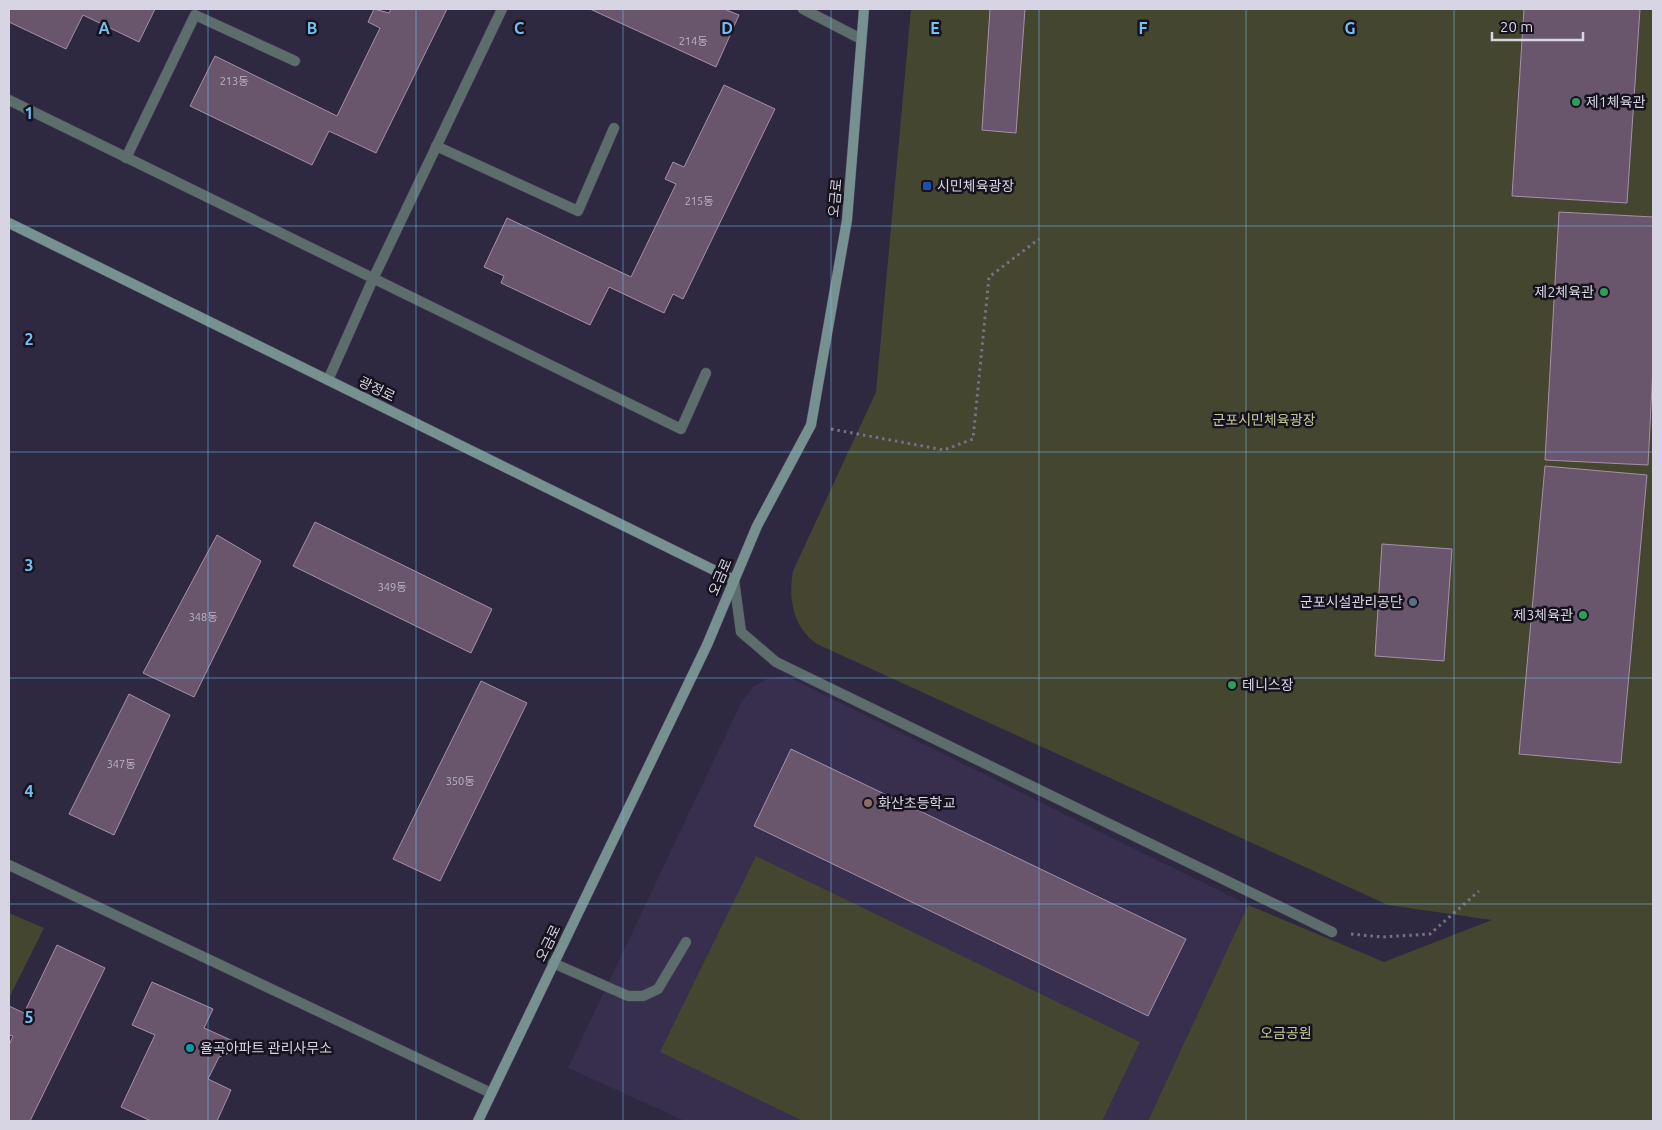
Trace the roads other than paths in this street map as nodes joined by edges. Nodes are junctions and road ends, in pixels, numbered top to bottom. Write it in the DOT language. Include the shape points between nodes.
graph roads {
  1 [pos="502,9"];
  2 [pos="803,9"];
  3 [pos="864,9"];
  4 [pos="861,39"];
  5 [pos="295,61"];
  6 [pos="9,100"];
  7 [pos="614,128"];
  8 [pos="436,146"];
  9 [pos="126,158"];
  10 [pos="9,223"];
  11 [pos="373,279"];
  12 [pos="706,373"];
  13 [pos="328,380"];
  14 [pos="734,580"];
  15 [pos="9,865"];
  16 [pos="1332,932"];
  17 [pos="686,942"];
  18 [pos="553,963"];
  19 [pos="492,1093"];
  20 [pos="478,1121"];
  1 -- 8 [label="street"];
  2 -- 4 [label="street"];
  3 -- 4 [label="street, 오금로"];
  4 -- 14 [label="street, 오금로" via="847,220 811,425 757,526"];
  5 -- 9 [label="street" via="195,15"];
  6 -- 9 [label="street"];
  7 -- 8 [label="street" via="578,211"];
  8 -- 11 [label="street"];
  9 -- 11 [label="street"];
  10 -- 13 [label="street, 광정로"];
  11 -- 12 [label="street" via="681,430"];
  11 -- 13 [label="street"];
  13 -- 14 [label="street, 광정로"];
  14 -- 16 [label="street" via="741,632 776,662"];
  14 -- 18 [label="street, 오금로" via="703,653"];
  15 -- 19 [label="street"];
  17 -- 18 [label="street" via="658,989 643,996 628,996"];
  18 -- 19 [label="street, 오금로"];
  19 -- 20 [label="street, 오금로"];
}
